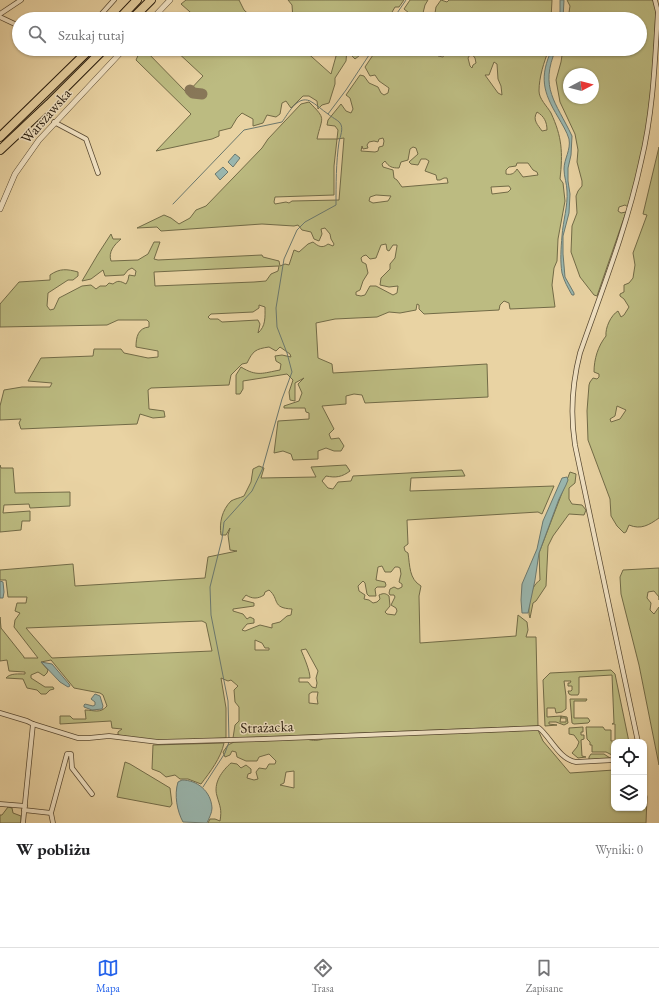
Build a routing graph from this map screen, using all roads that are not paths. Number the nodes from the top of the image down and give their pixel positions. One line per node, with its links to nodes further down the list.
1 (21, 0): 11 (street)
2 (114, 0): 7 (street)
3 (137, 0): 8 (highway)
4 (150, 0): 9 (highway)
5 (170, 0): 10 (street)
6 (655, 0): 23 (street)
7 (103, 12)
8 (126, 12)
9 (139, 12)
10 (159, 12)
11 (0, 16): 12 (street)
12 (12, 22)
13 (83, 56): 17 (highway)
14 (97, 56): 18 (highway)
15 (117, 56): 16 (street, Warszawska)
16 (54, 122): 19 (street); 20 (street, Warszawska)
17 (0, 136)
18 (0, 150)
19 (98, 173)
20 (0, 209)
21 (0, 712): 22 (street, Strażacka)
22 (33, 724): 24 (street, Strażacka); 27 (street)
23 (637, 739)
24 (611, 760)
25 (92, 794): 28 (street)
26 (0, 804): 27 (street)
27 (25, 808): 28 (street); 29 (street)
28 (52, 813): 30 (street)
29 (23, 823)
30 (52, 823)

